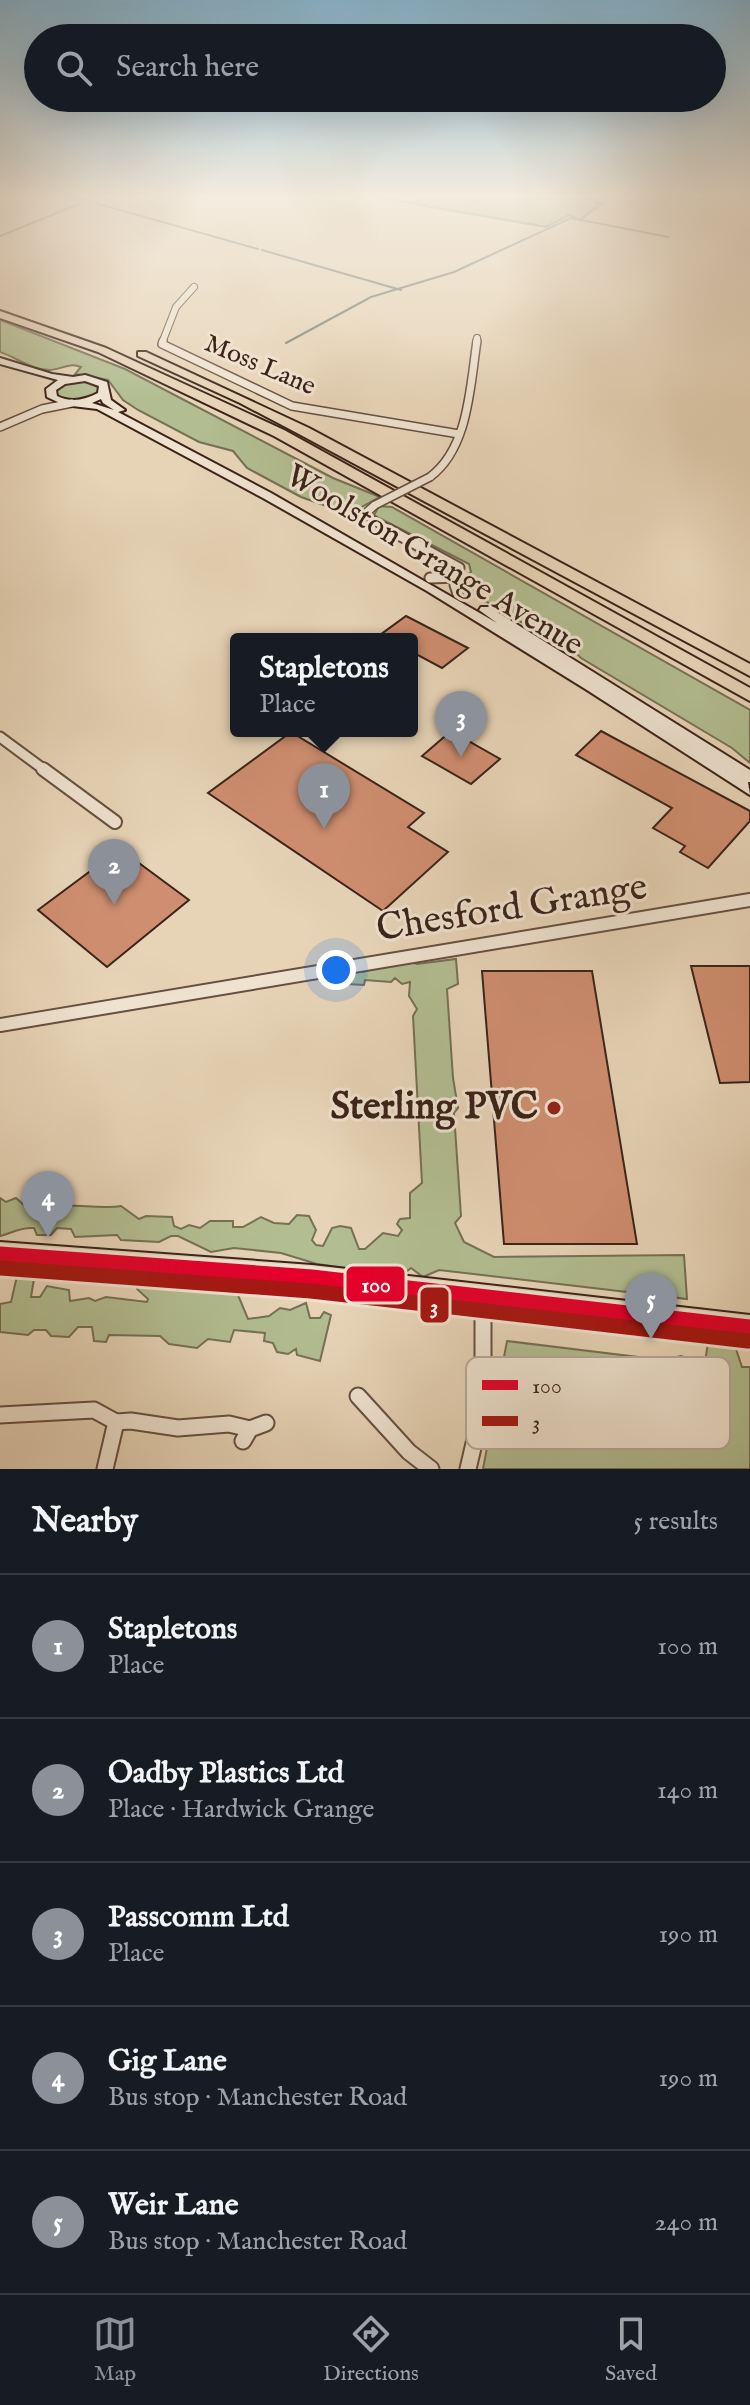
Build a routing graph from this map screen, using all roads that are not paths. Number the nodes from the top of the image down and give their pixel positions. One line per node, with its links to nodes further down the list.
1 (194, 287): 12 (street, Moss Lane)
2 (0, 303): 16 (highway)
3 (0, 314): 17 (highway)
4 (477, 338): 12 (street)
5 (4, 362): 6 (main road); 8 (main road)
6 (79, 378): 7 (main road, Woolston Grange Avenue); 8 (main road)
7 (105, 390): 9 (main road); 14 (main road, Woolston Grange Avenue)
8 (50, 394): 9 (main road, Woolston Grange Avenue); 10 (street)
9 (75, 403): 10 (street); 20 (main road, Woolston Grange Avenue)
10 (42, 409): 11 (street)
11 (0, 427)
12 (459, 434): 13 (street, bridge)
13 (457, 577): 14 (street); 15 (street)
14 (430, 578): 15 (main road, Woolston Grange Avenue)
15 (458, 594): 19 (main road, Woolston Grange Avenue)
16 (750, 671)
17 (750, 695)
18 (0, 737): 21 (street)
19 (750, 777)
20 (750, 790)
21 (115, 822)
22 (750, 900): 23 (street, Chesford Grange)
23 (0, 1025)
24 (0, 1254): 25 (main road)
25 (483, 1295): 26 (main road); 27 (street)
26 (750, 1327)
27 (483, 1357)
28 (358, 1396): 34 (street)
29 (0, 1415): 30 (street)
30 (116, 1422): 31 (street); 33 (street)
31 (253, 1431)
32 (473, 1449): 35 (street)
33 (105, 1469)
34 (431, 1469)
35 (468, 1469)

